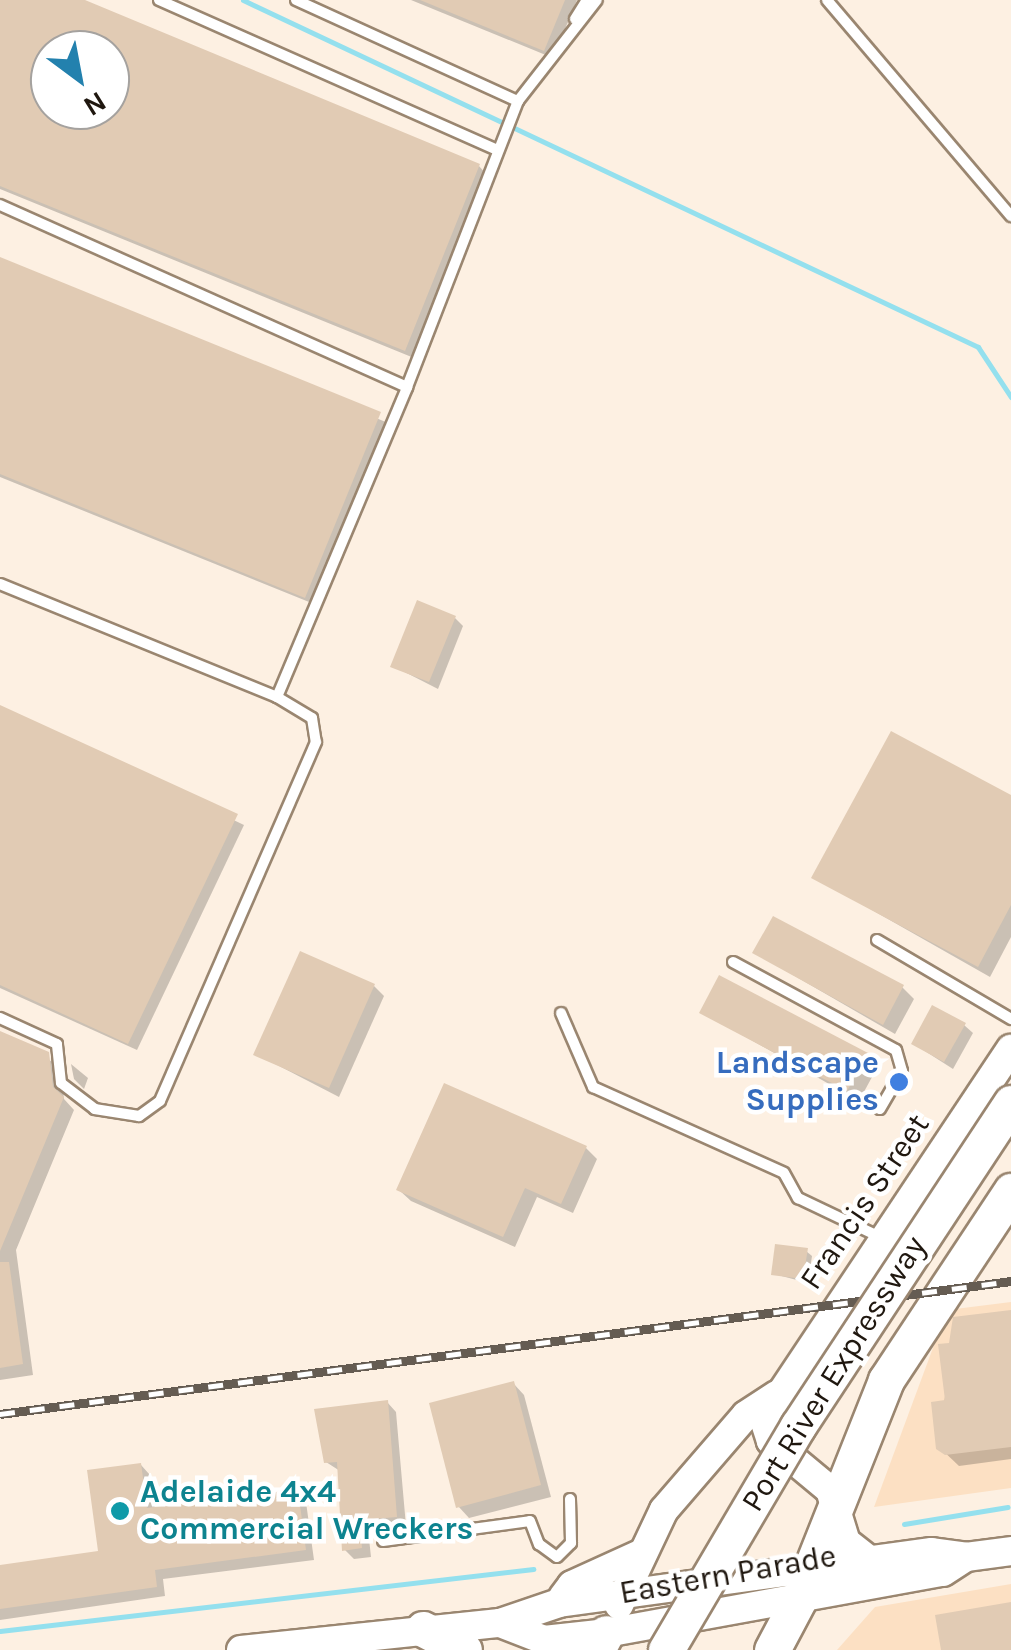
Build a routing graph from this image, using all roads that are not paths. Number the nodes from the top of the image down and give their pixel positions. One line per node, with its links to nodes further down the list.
1 (160, 0): 8 (lane)
2 (296, 0): 7 (lane)
3 (587, 0): 6 (lane)
4 (597, 0): 6 (lane)
5 (827, 0): 10 (lane)
6 (538, 79): 7 (lane)
7 (518, 101): 8 (lane)
8 (498, 150): 11 (lane)
9 (0, 205): 11 (lane)
10 (1011, 216)
11 (406, 387): 13 (lane)
12 (0, 584): 13 (lane)
13 (277, 697): 17 (lane)
14 (877, 940): 18 (lane)
15 (733, 962): 21 (lane)
16 (561, 1014): 24 (lane)
17 (0, 1018)
18 (1011, 1018)
19 (1011, 1049): 24 (main road, Francis Street)
20 (1011, 1103): 42 (highway, Port River Expressway, bridge)
21 (880, 1110)
22 (1011, 1142): 43 (highway, Port River Expressway)
23 (1011, 1191): 27 (highway)
24 (881, 1238): 25 (main road, Francis Street)
25 (778, 1395): 27 (main road); 30 (main road)
26 (570, 1499): 28 (lane)
27 (833, 1513): 32 (main road); 36 (highway)
28 (383, 1542)
29 (1011, 1551): 31 (main road, Eastern Parade)
30 (640, 1554): 34 (main road); 35 (main road)
31 (966, 1557): 32 (main road, Eastern Parade); 36 (main road, Eastern Parade)
32 (873, 1563): 36 (main road, Eastern Parade)
33 (742, 1578): 34 (main road, Eastern Parade); 36 (main road, Eastern Parade); 36 (main road)
34 (625, 1594): 35 (main road, Eastern Parade); 39 (main road)
35 (559, 1602): 37 (main road, Eastern Parade)
36 (788, 1611): 39 (main road, Eastern Parade)
37 (500, 1623): 38 (main road, Eastern Parade); 39 (main road, Eastern Parade)
38 (423, 1630): 40 (main road, Eastern Parade); 41 (highway)
39 (602, 1641)
40 (242, 1650)
41 (464, 1650)
42 (666, 1650)
43 (688, 1650)

